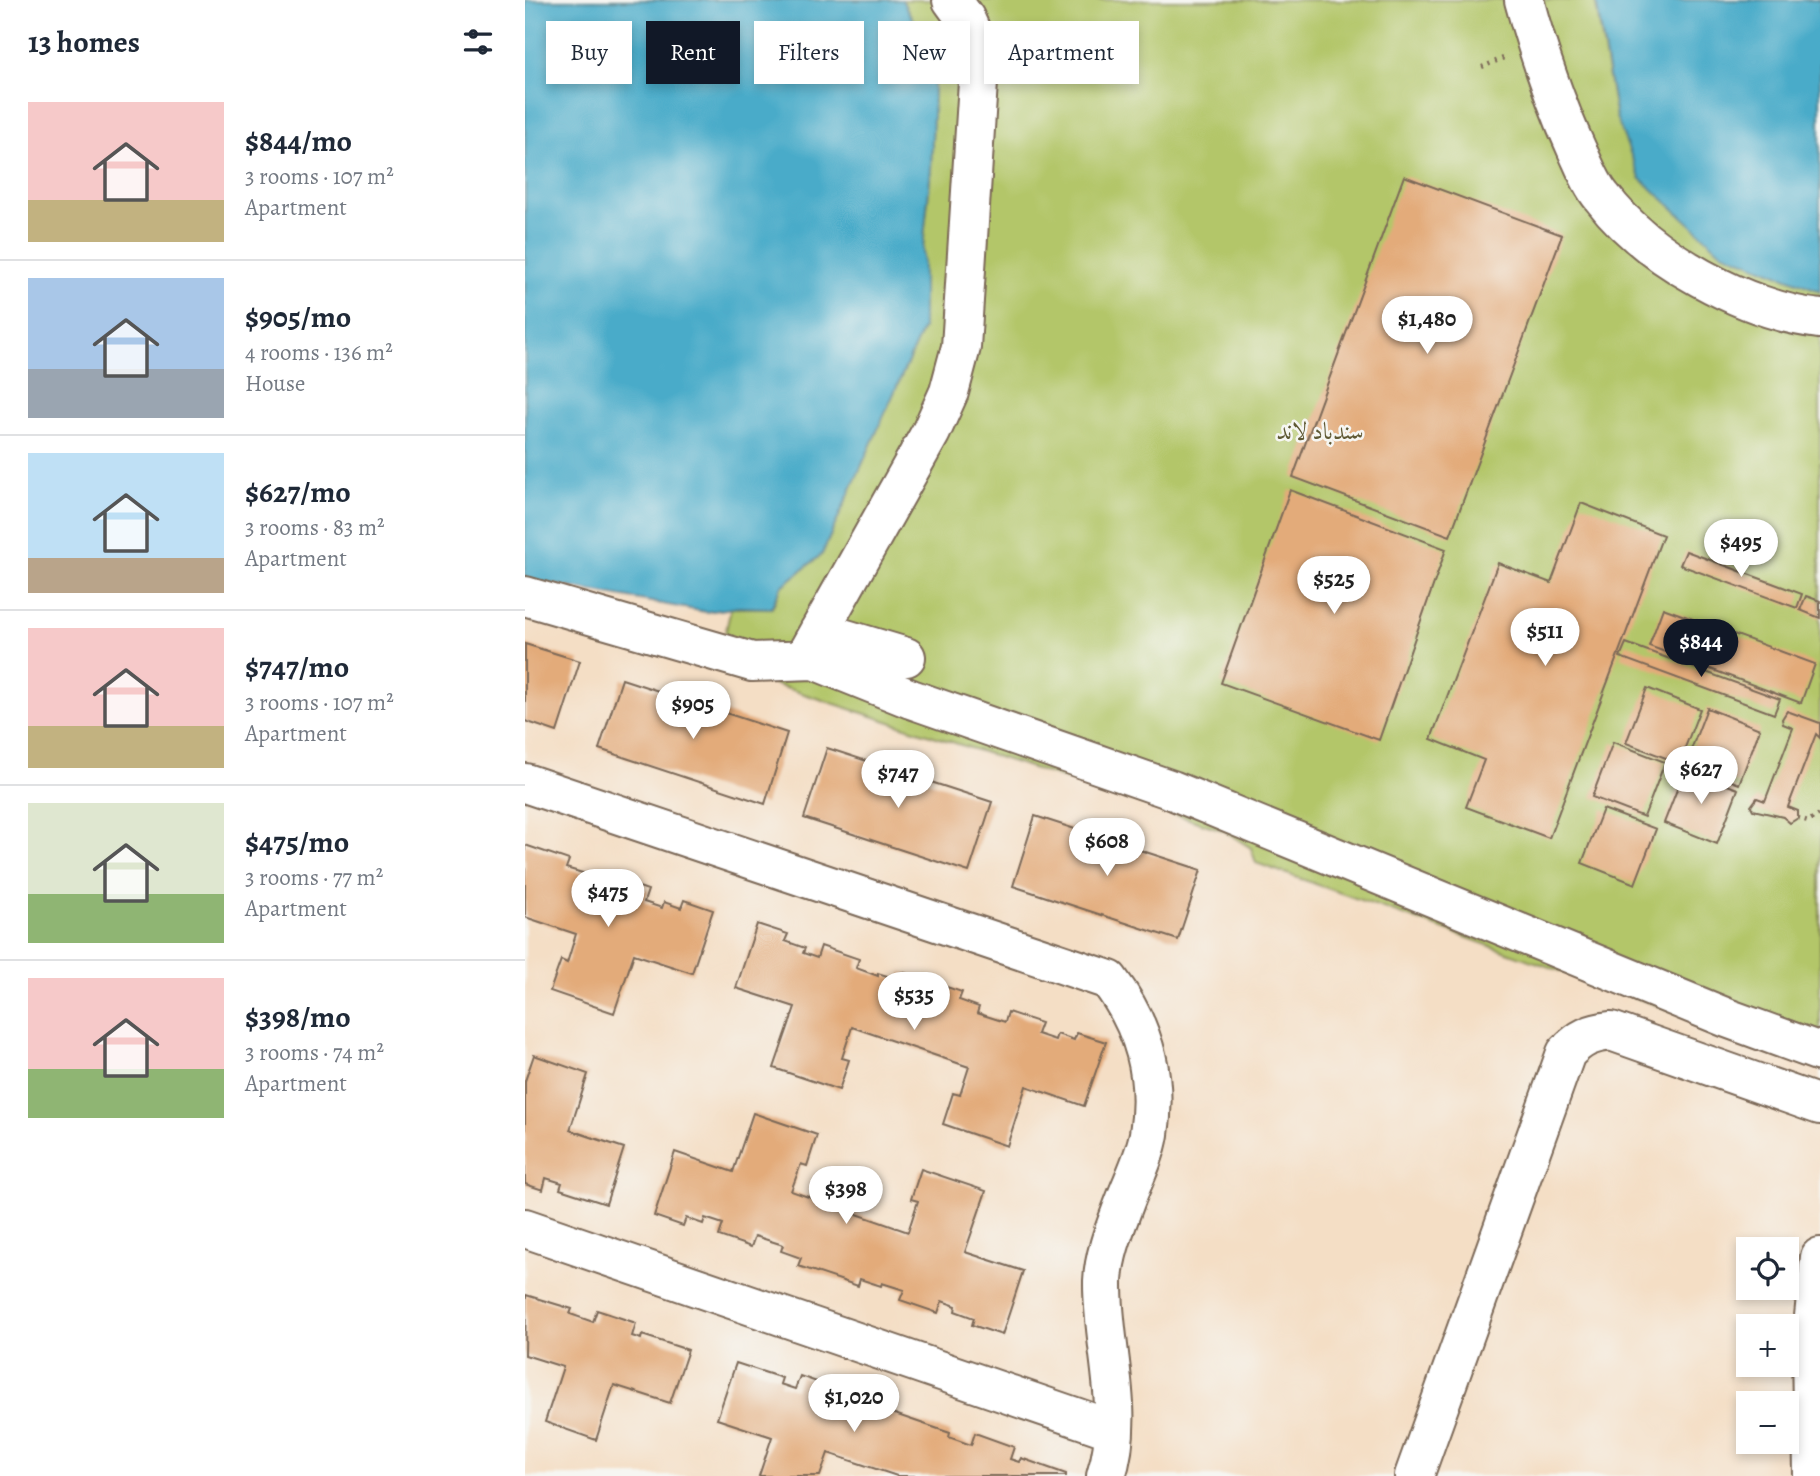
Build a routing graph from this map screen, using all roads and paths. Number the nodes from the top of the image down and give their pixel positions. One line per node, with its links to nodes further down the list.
1 (952, 0): 5 (street)
2 (1524, 0): 3 (street)
3 (1820, 319)
4 (525, 596): 5 (street)
5 (812, 645): 6 (street); 10 (street)
6 (906, 657)
7 (525, 783): 14 (street)
8 (1820, 814): 9 (path)
9 (1798, 818)
10 (1820, 1052)
11 (1820, 1105): 16 (street)
12 (525, 1228): 14 (street)
13 (1820, 1257): 17 (street)
14 (1113, 1430): 15 (street)
15 (1105, 1476)
16 (1414, 1476)
17 (1813, 1476)

